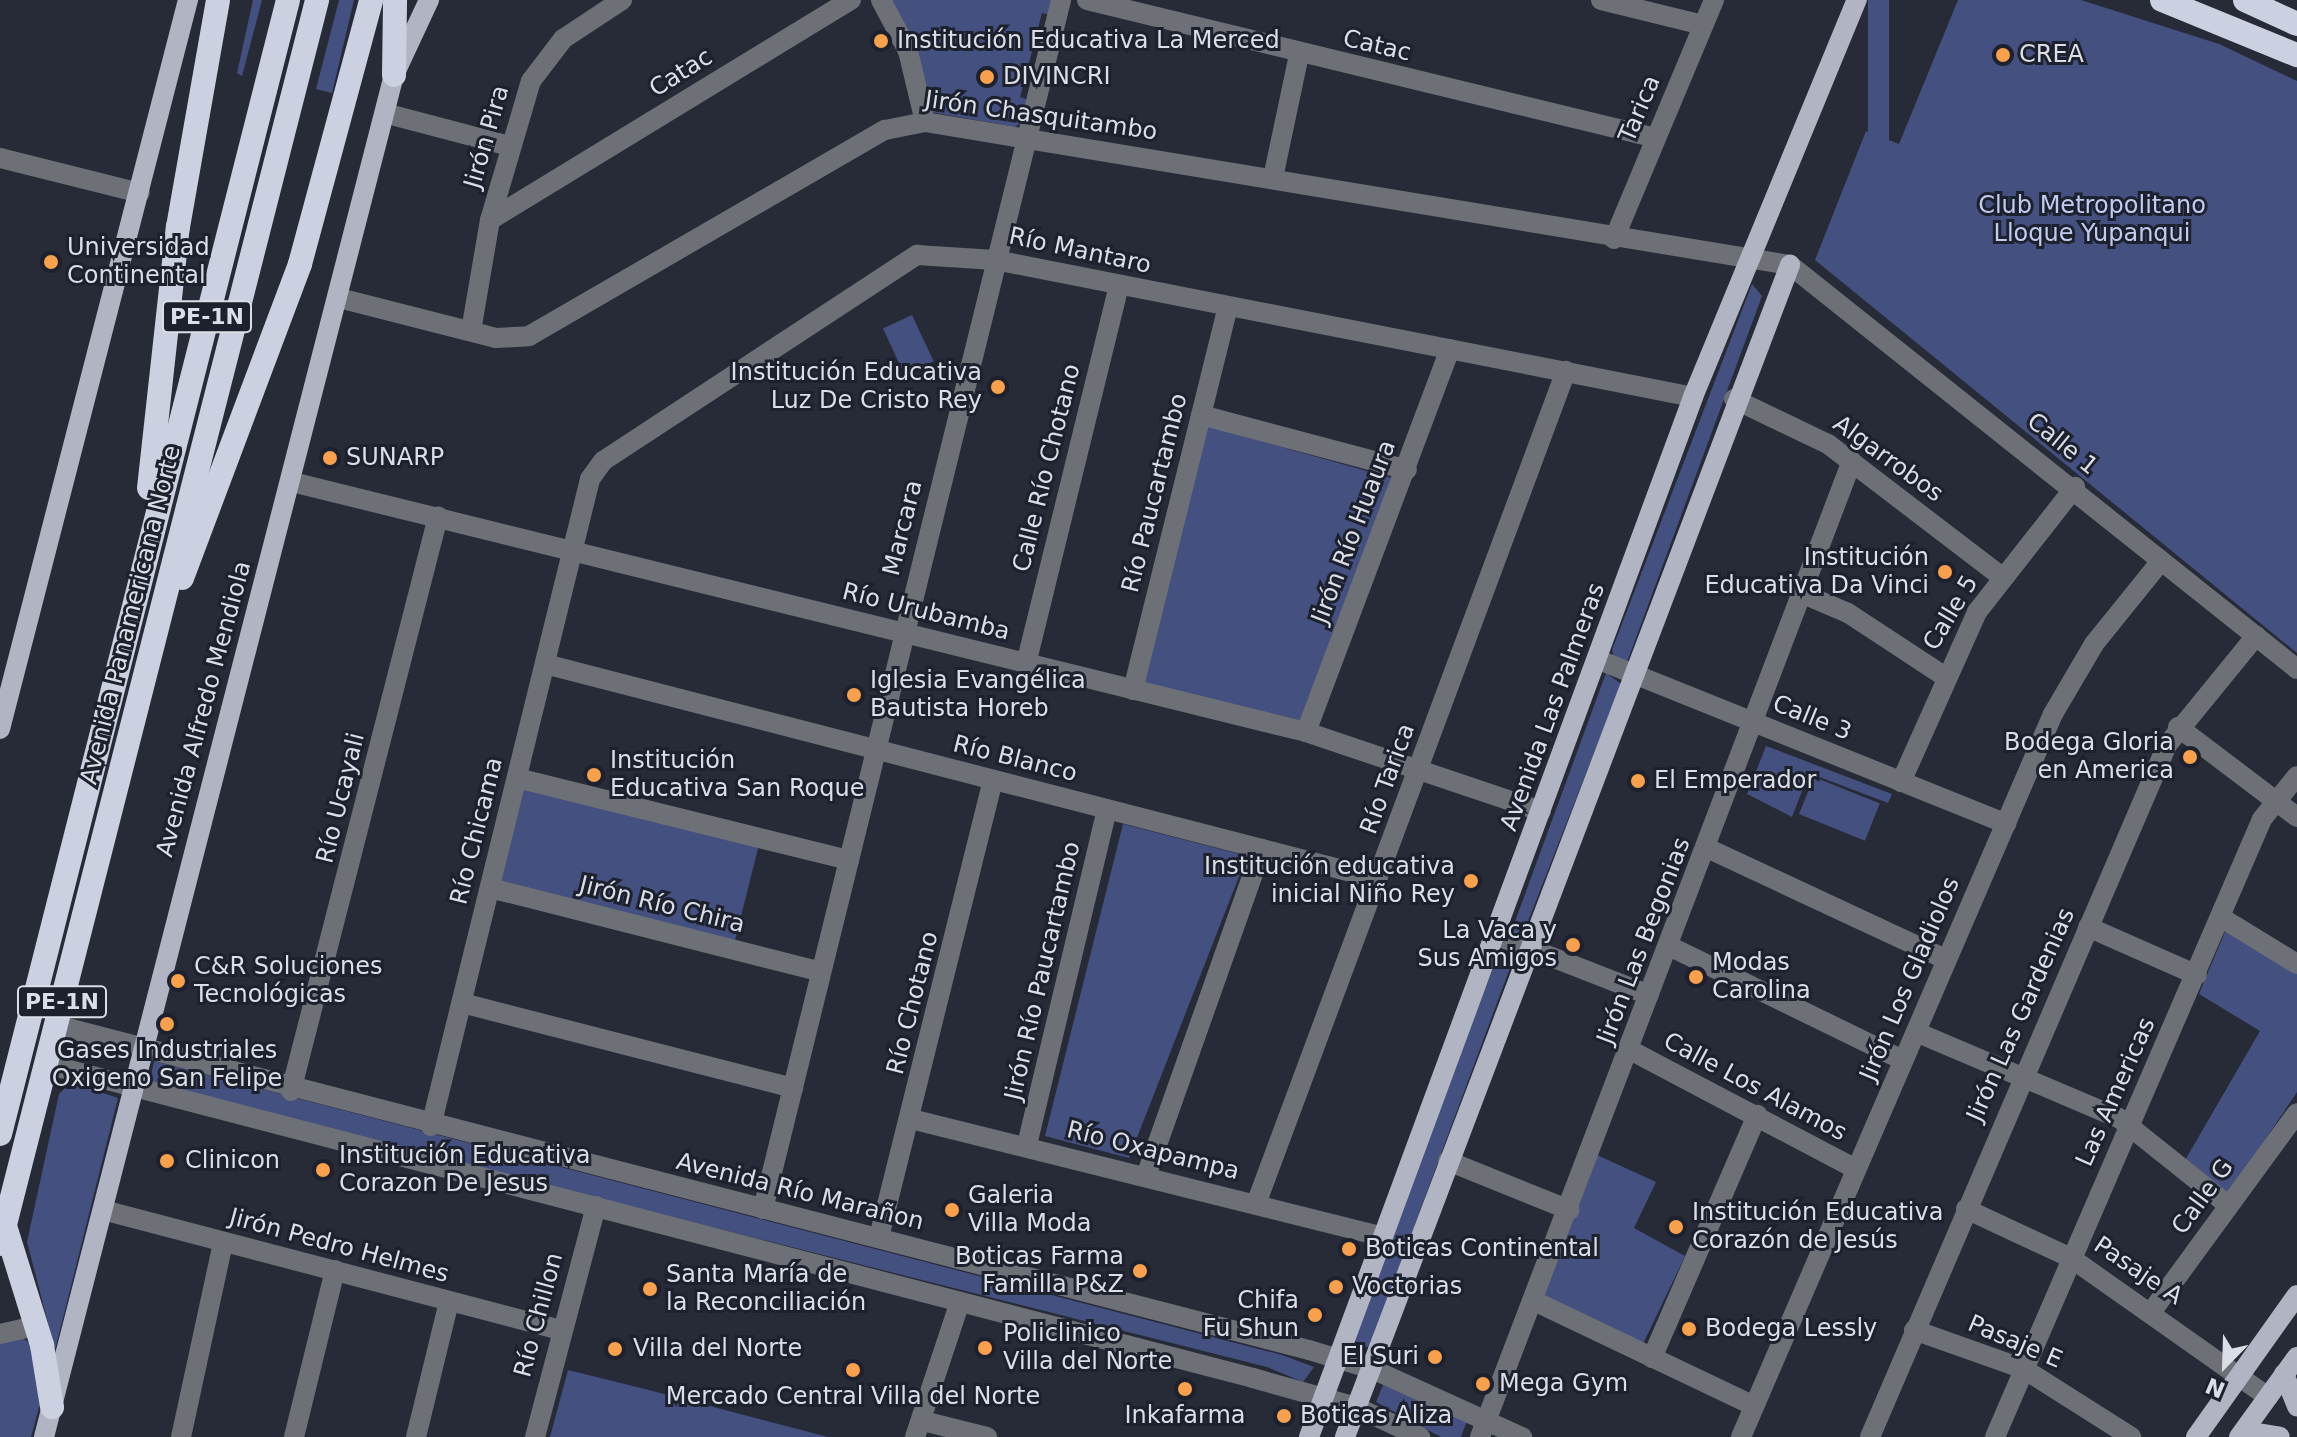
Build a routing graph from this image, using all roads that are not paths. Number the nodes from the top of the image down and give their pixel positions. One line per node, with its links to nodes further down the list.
1 (188, 0): 31 (main road)
2 (218, 0): 56 (highway)
3 (288, 0): 56 (highway, Avenida Panamericana Norte / PE-1N)
4 (317, 0): 55 (highway, Avenida Panamericana Norte / PE-1N)
5 (371, 0): 55 (highway)
6 (395, 0): 22 (highway)
7 (429, 0): 22 (main road, Avenida Alfredo Mendiola)
8 (622, 0): 27 (street, Jirón Pira)
9 (851, 0): 30 (street, Catac)
10 (881, 0): 24 (street)
11 (1061, 0): 25 (street, Marcara)
12 (1087, 0): 20 (street, Catac)
13 (1601, 0): 19 (street)
14 (1714, 0): 19 (street, Tarica)
15 (1857, 0): 34 (main road, Avenida Las Palmeras)
16 (2162, 0): 21 (highway)
17 (2245, 0): 18 (highway)
18 (2297, 24)
19 (1703, 25): 26 (street, Tarica)
20 (1299, 55): 26 (street, Catac); 29 (street)
21 (2297, 55)
22 (394, 75): 23 (main road, Avenida Alfredo Mendiola)
23 (388, 114): 27 (street); 38 (main road, Avenida Alfredo Mendiola)
24 (925, 122): 25 (street, Jirón Chasquitambo); 40 (street, Jirón Chasquitambo)
25 (1029, 135): 29 (street, Jirón Chasquitambo); 35 (street, Marcara)
26 (1656, 138): 33 (street, Tarica)
27 (507, 154): 30 (street); 32 (street, Jirón Pira)
28 (0, 158): 31 (street)
29 (1273, 178): 33 (street, Jirón Chasquitambo)
30 (539, 190): 32 (street, Catac)
31 (140, 193): 68 (main road)
32 (490, 220): 40 (street, Jirón Pira)
33 (1614, 239): 34 (street, Jirón Chasquitambo)
34 (1754, 258): 36 (street, Jirón Chasquitambo); 43 (main road, Avenida Las Palmeras)
35 (995, 260): 37 (street, Río Mantaro); 51 (street, Río Mantaro); 57 (street, Marcara)
36 (1790, 265): 44 (main road); 49 (street, Calle 1)
37 (1119, 285): 39 (street, Río Mantaro); 61 (street, Calle Río Chotano)
38 (339, 298): 40 (street, Jirón Chasquitambo); 48 (main road, Avenida Alfredo Mendiola)
39 (1227, 309): 41 (street, Río Mantaro); 45 (street, Río Paucartambo)
40 (471, 331)
41 (1450, 349): 42 (street, Río Mantaro); 47 (street, Jirón Río Huaura)
42 (1566, 371): 43 (street, Río Mantaro); 71 (street, Río Tarica)
43 (1693, 397): 59 (main road, Avenida Las Palmeras)
44 (1734, 399): 46 (street, Algarrobos); 63 (main road)
45 (1201, 415): 47 (street); 65 (street, Río Paucartambo)
46 (1852, 461): 53 (street, Algarrobos); 54 (street, Jirón Las Begonias)
47 (1407, 470): 69 (street, Jirón Río Huaura)
48 (292, 482): 50 (street, Río Urubamba); 100 (main road, Avenida Alfredo Mendiola)
49 (2075, 487): 52 (street, Calle 1); 53 (street, Calle 5)
50 (438, 517): 51 (street, Río Urubamba); 106 (street, Río Ucayali)
51 (572, 548): 57 (street, Río Urubamba); 60 (street, Río Chicama)
52 (2161, 561): 58 (street, Calle 1); 80 (street, Jirón Los Gladiolos)
53 (2002, 577): 64 (street, Calle 5)
54 (1801, 593): 64 (street); 66 (street, Jirón Las Begonias)
55 (157, 626): 97 (highway, Avenida Panamericana Norte / PE-1N)
56 (127, 633): 112 (highway, Avenida Panamericana Norte / PE-1N)
57 (904, 634): 61 (street, Río Urubamba); 70 (street, Marcara)
58 (2256, 636): 62 (street, Calle 1); 67 (street, Jirón Las Gardenias)
59 (1599, 660): 63 (street, Calle 3); 78 (main road, Avenida Las Palmeras)
60 (545, 664): 70 (street, Río Blanco); 73 (street, Río Chicama)
61 (1026, 664): 65 (street, Río Urubamba)
62 (2297, 669)
63 (1635, 675): 66 (street, Calle 3); 90 (main road)
64 (1944, 676): 75 (street, Calle 5)
65 (1133, 690): 69 (street, Río Urubamba)
66 (1754, 723): 75 (street, Calle 3); 81 (street, Jirón Las Begonias)
67 (2178, 727): 76 (street); 87 (street, Jirón Las Gardenias)
68 (0, 729)
69 (1306, 732): 71 (street, Río Urubamba)
70 (876, 749): 74 (street, Río Blanco); 83 (street, Marcara)
71 (1421, 766): 78 (street, Río Urubamba); 84 (street, Río Tarica)
72 (2297, 776): 76 (street, Las Americas)
73 (517, 778): 83 (street); 85 (street, Río Chicama)
74 (993, 781): 77 (street, Río Blanco); 109 (street, Río Chotano)
75 (1901, 782): 80 (street, Calle 3)
76 (2276, 800): 79 (street); 86 (street, Las Americas)
77 (1107, 809): 82 (street, Río Blanco); 113 (street, Jirón Río Paucartambo)
78 (1541, 811): 88 (main road, Avenida Las Palmeras)
79 (2297, 817)
80 (2006, 824): 91 (street, Jirón Los Gladiolos)
81 (1707, 848): 89 (street, Jirón Las Begonias); 91 (street)
82 (1262, 849): 84 (street, Río Blanco); 116 (street)
83 (849, 860): 93 (street, Marcara)
84 (1378, 879): 117 (street, Río Tarica)
85 (490, 888): 93 (street, Jirón Río Chira); 96 (street, Río Chicama)
86 (2222, 918): 92 (street); 94 (street, Las Americas)
87 (2088, 927): 94 (street); 103 (street, Jirón Las Gardenias)
88 (1495, 935): 90 (street); 125 (main road, Avenida Las Palmeras)
89 (1669, 946): 95 (street, Jirón Las Begonias); 101 (street)
90 (1528, 948): 95 (street); 114 (main road)
91 (1945, 959): 98 (street, Jirón Los Gladiolos)
92 (2297, 964)
93 (821, 972): 105 (street, Marcara)
94 (2197, 975): 111 (street, Las Americas)
95 (1649, 995): 99 (street, Jirón Las Begonias)
96 (462, 1003): 105 (street); 110 (street, Río Chicama)
97 (56, 1025): 100 (street, Avenida Río Marañon); 102 (highway, Avenida Panamericana Norte / PE-1N)
98 (1916, 1032): 101 (street, Jirón Los Gladiolos); 103 (street)
99 (1630, 1050): 108 (street, Calle Los Alamos); 123 (street, Jirón Las Begonias)
100 (142, 1051): 104 (main road, Avenida Alfredo Mendiola); 106 (street, Avenida Río Marañon)
101 (1903, 1060): 115 (street, Jirón Los Gladiolos)
102 (46, 1064): 104 (street); 124 (highway, Avenida Panamericana Norte / PE-1N)
103 (2021, 1077): 111 (street); 121 (street, Jirón Las Gardenias)
104 (133, 1087): 119 (street); 122 (main road, Avenida Alfredo Mendiola)
105 (793, 1088): 120 (street, Marcara)
106 (291, 1091): 110 (street, Avenida Río Marañon)
107 (2297, 1113): 118 (street, Calle G)
108 (1757, 1115): 115 (street, Calle Los Alamos); 141 (street)
109 (911, 1119): 113 (street, Río Oxapampa); 126 (street, Río Chotano)
110 (431, 1126): 120 (street, Avenida Río Marañon)
111 (2130, 1126): 118 (street); 128 (street, Las Americas)
112 (0, 1134)
113 (1027, 1145): 116 (street, Río Oxapampa)
114 (1448, 1161): 123 (street); 142 (main road)
115 (1856, 1169): 148 (street, Jirón Los Gladiolos)
116 (1146, 1176): 117 (street, Río Oxapampa)
117 (1256, 1204): 125 (street, Río Oxapampa)
118 (2228, 1205): 134 (street, Calle G)
119 (596, 1206): 133 (street); 136 (street, Río Chillon)
120 (763, 1209): 126 (street, Avenida Río Marañon)
121 (1966, 1209): 128 (street, Pasaje A); 137 (street, Jirón Las Gardenias)
122 (103, 1210): 127 (street, Jirón Pedro Helmes); 149 (main road, Avenida Alfredo Mendiola)
123 (1569, 1210): 131 (street, Jirón Las Begonias)
124 (2, 1235): 135 (highway)
125 (1381, 1236): 140 (main road, Avenida Las Palmeras)
126 (879, 1237): 140 (street, Avenida Río Marañon)
127 (223, 1242): 129 (street, Jirón Pedro Helmes); 156 (street)
128 (2071, 1258): 134 (street, Pasaje A); 143 (street, Las Americas)
129 (335, 1270): 132 (street, Jirón Pedro Helmes); 157 (street)
130 (2297, 1295): 145 (main road)
131 (1534, 1301): 141 (street); 153 (street, Jirón Las Begonias)
132 (449, 1302): 136 (street, Jirón Pedro Helmes); 158 (street)
133 (960, 1302): 147 (street); 152 (street)
134 (2152, 1311): 145 (street, Pasaje A)
135 (35, 1326): 138 (street); 149 (highway)
136 (561, 1330): 159 (street, Río Chillon)
137 (1914, 1330): 143 (street, Pasaje E); 166 (street, Jirón Las Gardenias)
138 (0, 1334)
139 (2297, 1357): 144 (main road)
140 (1337, 1358): 142 (street, Avenida Río Marañon); 147 (main road, Avenida Las Palmeras)
141 (1652, 1358): 148 (street)
142 (1372, 1369): 150 (main road); 153 (street, Avenida Río Marañon)
143 (2024, 1369): 167 (street, Las Americas); 168 (street, Pasaje E)
144 (2284, 1374): 146 (main road); 151 (main road)
145 (2239, 1375): 146 (street, Pasaje A); 169 (main road)
146 (2268, 1397): 154 (main road)
147 (1323, 1398): 150 (street); 161 (main road, Avenida Las Palmeras)
148 (1754, 1406): 165 (street, Jirón Los Gladiolos)
149 (52, 1407): 155 (main road, Avenida Alfredo Mendiola)
150 (1356, 1407): 162 (main road); 163 (street)
151 (2297, 1407)
152 (919, 1429): 160 (street)
153 (1483, 1429): 164 (street, Avenida Río Marañon)
154 (2242, 1434): 170 (main road)
155 (44, 1437)
156 (181, 1437)
157 (294, 1437)
158 (416, 1437)
159 (535, 1437)
160 (987, 1437)
161 (1309, 1437)
162 (1345, 1437)
163 (1420, 1437)
164 (1522, 1437)
165 (1741, 1437)
166 (1870, 1437)
167 (1995, 1437)
168 (2131, 1437)
169 (2196, 1437)
170 (2280, 1437)

